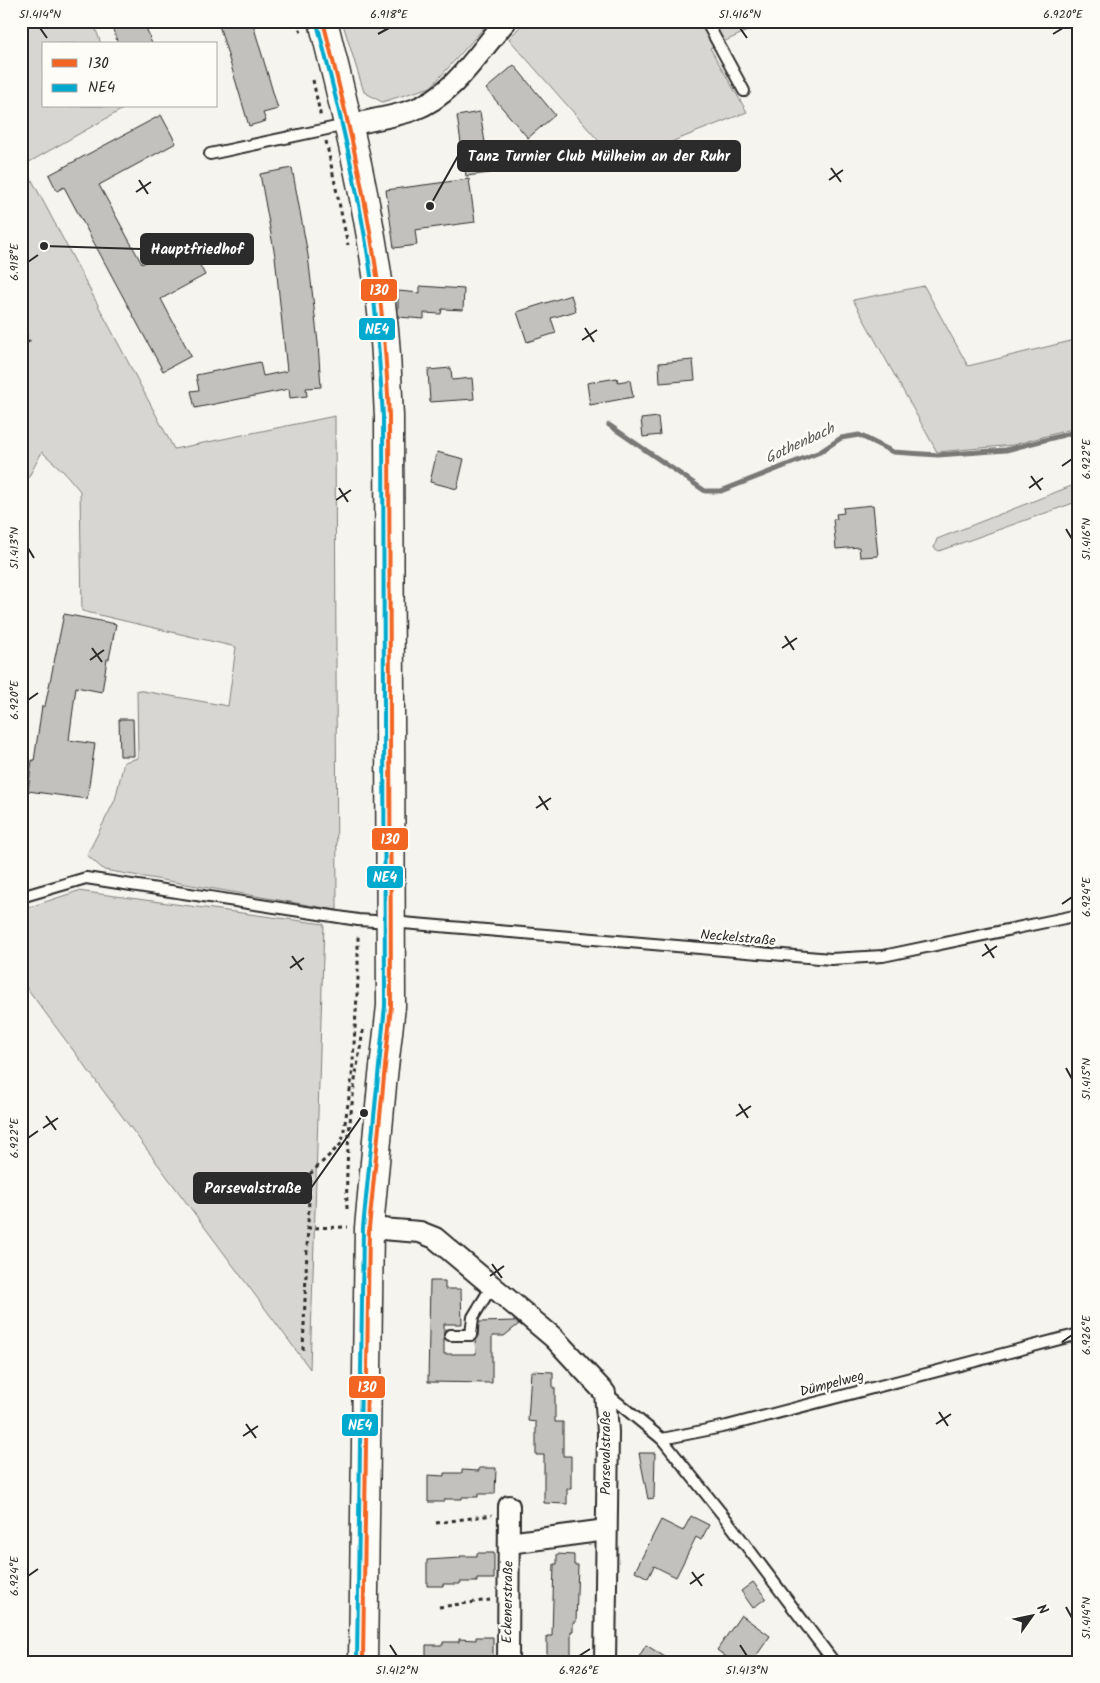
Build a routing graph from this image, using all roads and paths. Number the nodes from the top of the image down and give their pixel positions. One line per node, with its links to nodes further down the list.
1 (298, 21): 4 (path)
2 (506, 21): 7 (street)
3 (706, 21): 6 (lane)
4 (313, 30): 7 (main road)
5 (312, 74): 7 (path)
6 (744, 91)
7 (336, 128): 8 (lane); 9 (path); 15 (main road)
8 (210, 154)
9 (349, 248)
10 (21, 326): 11 (path)
11 (21, 345)
12 (21, 897): 14 (lane, Neckelstraße)
13 (1079, 914): 15 (lane, Neckelstraße)
14 (358, 920): 15 (lane, Neckelstraße); 17 (path)
15 (391, 922): 18 (main road)
16 (366, 1020): 18 (path)
17 (307, 1228): 18 (path); 22 (path)
18 (354, 1230): 19 (street, Parsevalstraße); 31 (main road)
19 (492, 1286): 21 (lane); 23 (street, Parsevalstraße)
20 (1079, 1334): 24 (lane, Dümpelweg)
21 (450, 1335)
22 (303, 1350)
23 (605, 1393): 24 (lane); 27 (street, Parsevalstraße)
24 (662, 1438): 34 (lane)
25 (509, 1510): 26 (path); 28 (street, Eckenerstraße)
26 (436, 1523)
27 (606, 1530): 28 (street, Eckenerstraße); 33 (street, Parsevalstraße)
28 (509, 1543): 29 (street, Eckenerstraße)
29 (508, 1597): 30 (path); 32 (street, Eckenerstraße)
30 (439, 1607)
31 (363, 1662)
32 (508, 1662)
33 (605, 1662)
34 (834, 1662)

